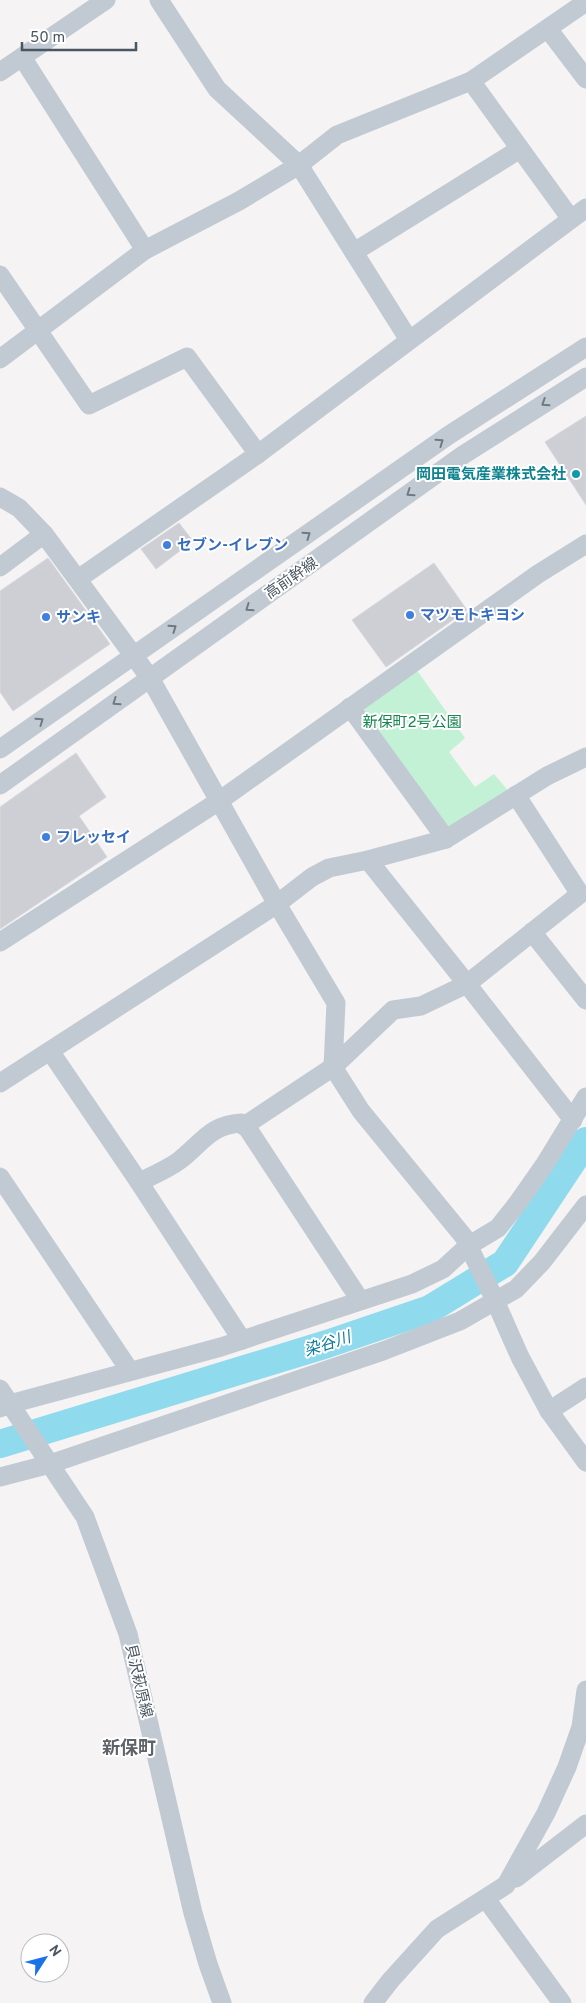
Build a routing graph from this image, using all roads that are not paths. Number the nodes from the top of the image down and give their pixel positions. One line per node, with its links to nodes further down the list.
1 (106, 0): 4 (street)
2 (159, 0): 11 (street)
3 (586, 2): 5 (street)
4 (85, 6): 6 (street)
5 (548, 29): 8 (street); 9 (street)
6 (22, 57): 7 (street); 13 (street)
7 (0, 72)
8 (586, 79)
9 (471, 81): 10 (street); 11 (street)
10 (520, 149): 12 (street); 14 (street)
11 (299, 165): 13 (street); 14 (street)
12 (578, 213): 17 (street)
13 (146, 250): 16 (street)
14 (354, 252): 17 (street)
15 (0, 275): 16 (street)
16 (38, 330): 19 (street); 21 (street)
17 (409, 340): 21 (street)
18 (586, 347): 27 (street, 高前幹線, one-way to 18)
19 (0, 358)
20 (586, 377): 28 (street, 高前幹線, one-way to 28)
21 (258, 454): 26 (street)
22 (0, 497): 23 (street)
23 (44, 534): 25 (street); 26 (street)
24 (586, 544): 29 (street)
25 (0, 567)
26 (78, 579): 27 (street)
27 (134, 656): 28 (street); 30 (street, 高前幹線, one-way to 27)
28 (150, 678): 32 (street, 高前幹線, one-way to 32); 34 (street)
29 (350, 707): 34 (street); 35 (street)
30 (0, 749)
31 (586, 757): 33 (street)
32 (0, 785)
33 (516, 795): 35 (street); 38 (street)
34 (219, 801): 37 (street); 39 (street)
35 (446, 839): 36 (street)
36 (368, 860): 37 (street); 40 (street)
37 (276, 904): 42 (street); 43 (street)
38 (532, 932): 40 (street); 41 (street)
39 (0, 942)
40 (467, 984): 43 (street); 46 (street)
41 (586, 1000)
42 (50, 1051): 44 (street); 49 (street)
43 (333, 1067): 47 (street); 51 (street)
44 (0, 1083)
45 (586, 1097): 46 (street)
46 (573, 1120): 51 (street)
47 (244, 1126): 49 (street); 52 (street)
48 (0, 1177): 55 (street)
49 (140, 1182): 54 (street)
50 (586, 1206): 53 (street)
51 (468, 1246): 52 (street); 53 (street)
52 (360, 1300): 54 (street)
53 (496, 1301): 58 (street); 59 (street)
54 (242, 1340): 55 (street)
55 (130, 1371): 57 (street)
56 (586, 1387): 58 (street)
57 (6, 1403): 59 (street, 貝沢萩原線)
58 (550, 1411): 60 (street)
59 (49, 1462): 61 (street); 66 (street, 貝沢萩原線)
60 (586, 1462)
61 (0, 1477)
62 (586, 1690): 64 (street)
63 (586, 1824): 64 (street)
64 (506, 1885): 65 (street)
65 (486, 1899): 67 (street); 68 (street)
66 (222, 2003)
67 (373, 2003)
68 (562, 2003)

